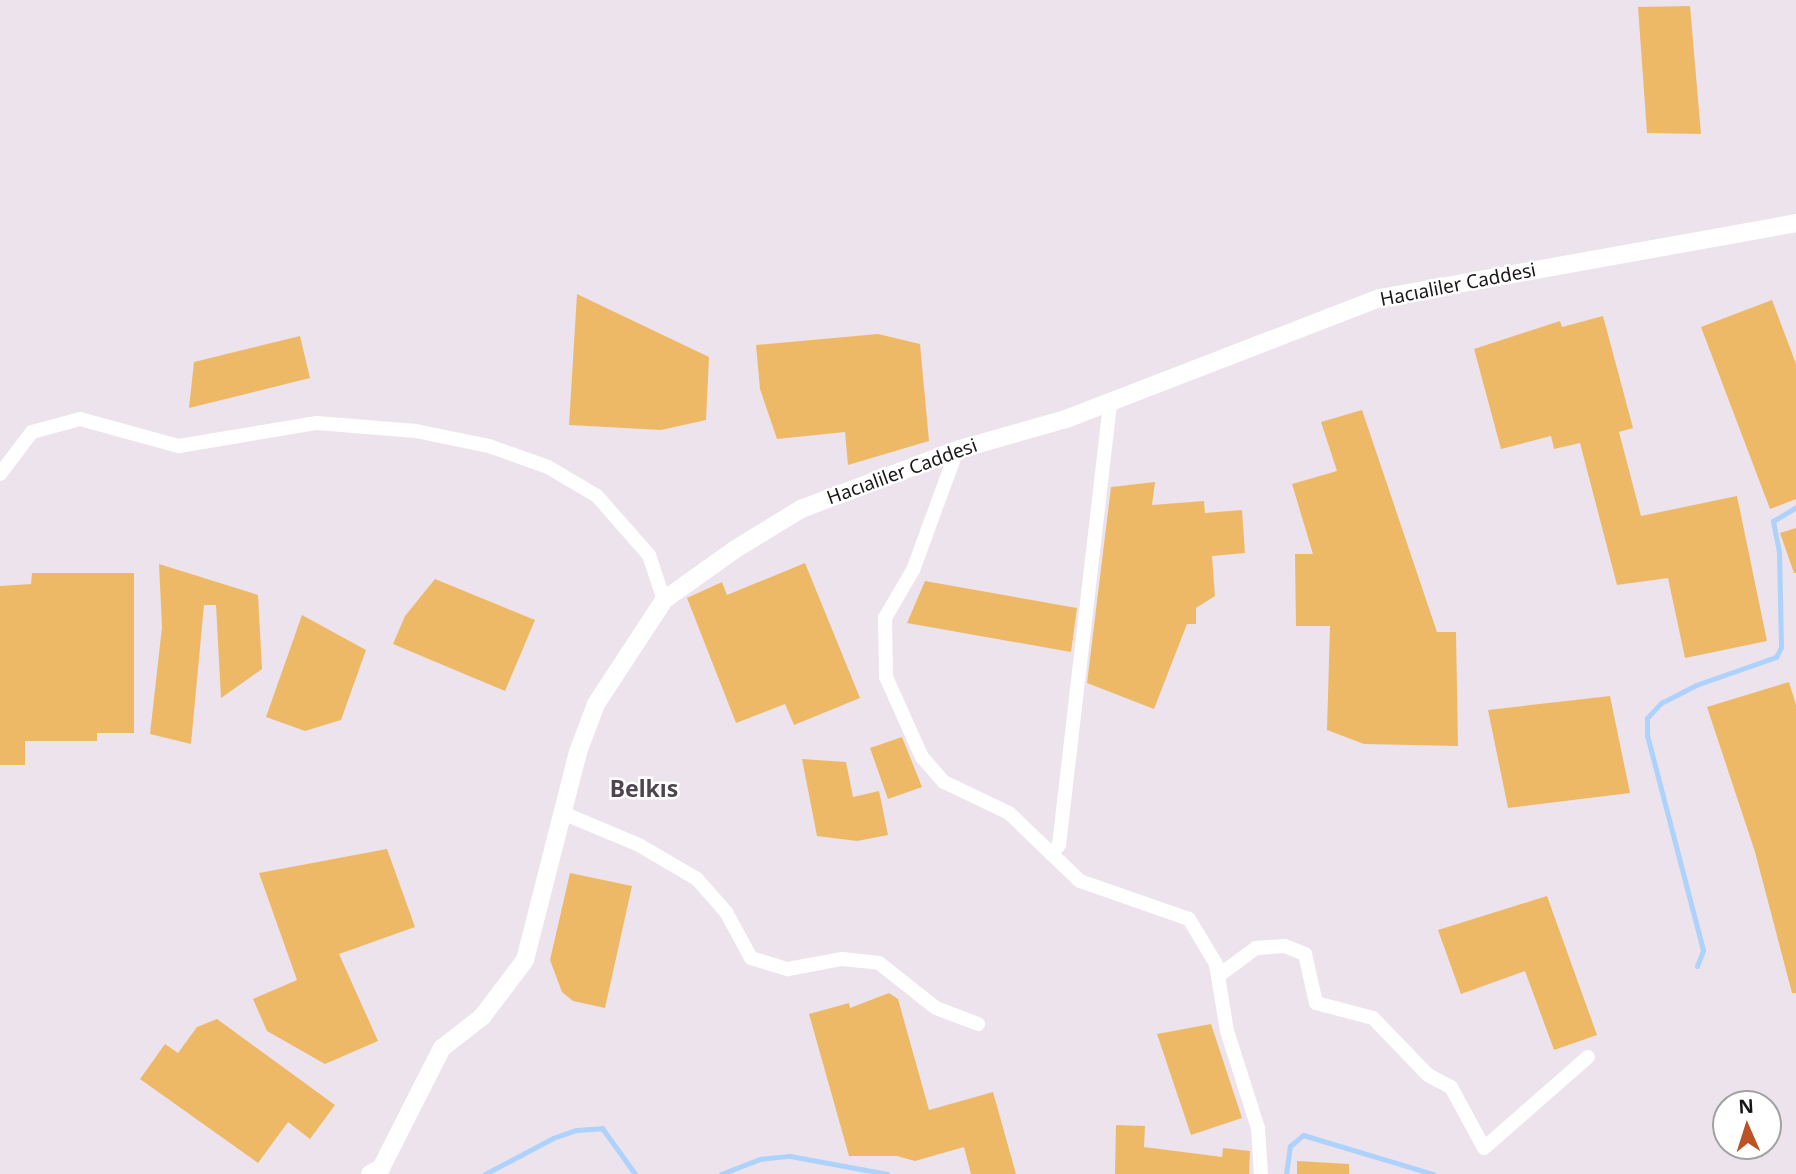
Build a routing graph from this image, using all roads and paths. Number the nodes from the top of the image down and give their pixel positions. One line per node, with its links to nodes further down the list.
1 (1796, 223): 2 (street, Hacıaliler Caddesi)
2 (1110, 401): 3 (street, Hacıaliler Caddesi); 7 (street)
3 (957, 450): 5 (street, Hacıaliler Caddesi); 7 (street)
4 (0, 474): 5 (street)
5 (664, 600): 6 (street, Hacıaliler Caddesi)
6 (565, 814): 9 (street); 11 (street, Hacıaliler Caddesi)
7 (1051, 854): 8 (street)
8 (1218, 976): 10 (street); 12 (street)
9 (978, 1024)
10 (1588, 1057)
11 (370, 1174)
12 (1261, 1174)

